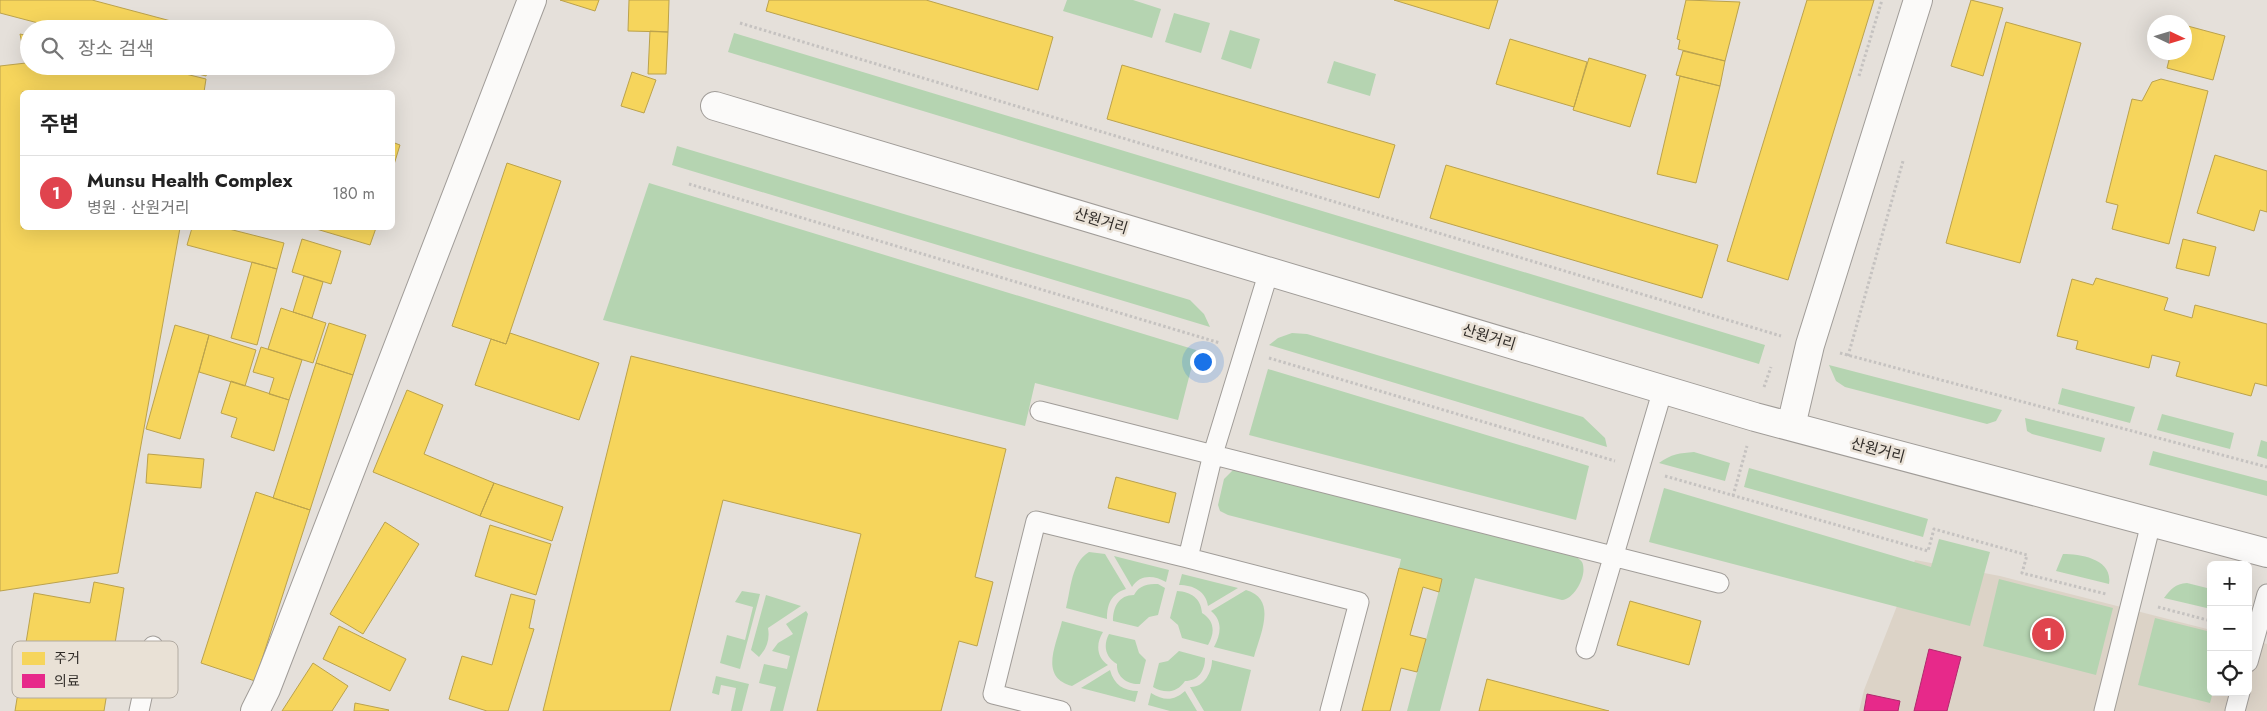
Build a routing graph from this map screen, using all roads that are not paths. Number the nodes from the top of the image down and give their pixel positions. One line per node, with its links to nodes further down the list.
1 (532, 0): 20 (main road)
2 (1918, 0): 7 (main road)
3 (715, 106): 4 (main road, 산원거리)
4 (1269, 271): 5 (main road, 산원거리); 8 (lane)
5 (1663, 389): 7 (main road, 산원거리); 11 (lane)
6 (1040, 410): 8 (lane)
7 (1791, 426): 9 (main road, 산원거리)
8 (1213, 454): 11 (lane); 12 (lane)
9 (2151, 523): 10 (main road, 산원거리); 23 (lane)
10 (2267, 553)
11 (1612, 556): 13 (lane); 15 (lane)
12 (1188, 558): 21 (lane); 22 (lane)
13 (1719, 583)
14 (2267, 594): 16 (lane)
15 (1586, 649)
16 (2251, 651)
17 (2239, 696): 24 (lane)
18 (142, 698): 19 (lane)
19 (139, 711)
20 (255, 711)
21 (1061, 711)
22 (1330, 711)
23 (2104, 711)
24 (2235, 711)

